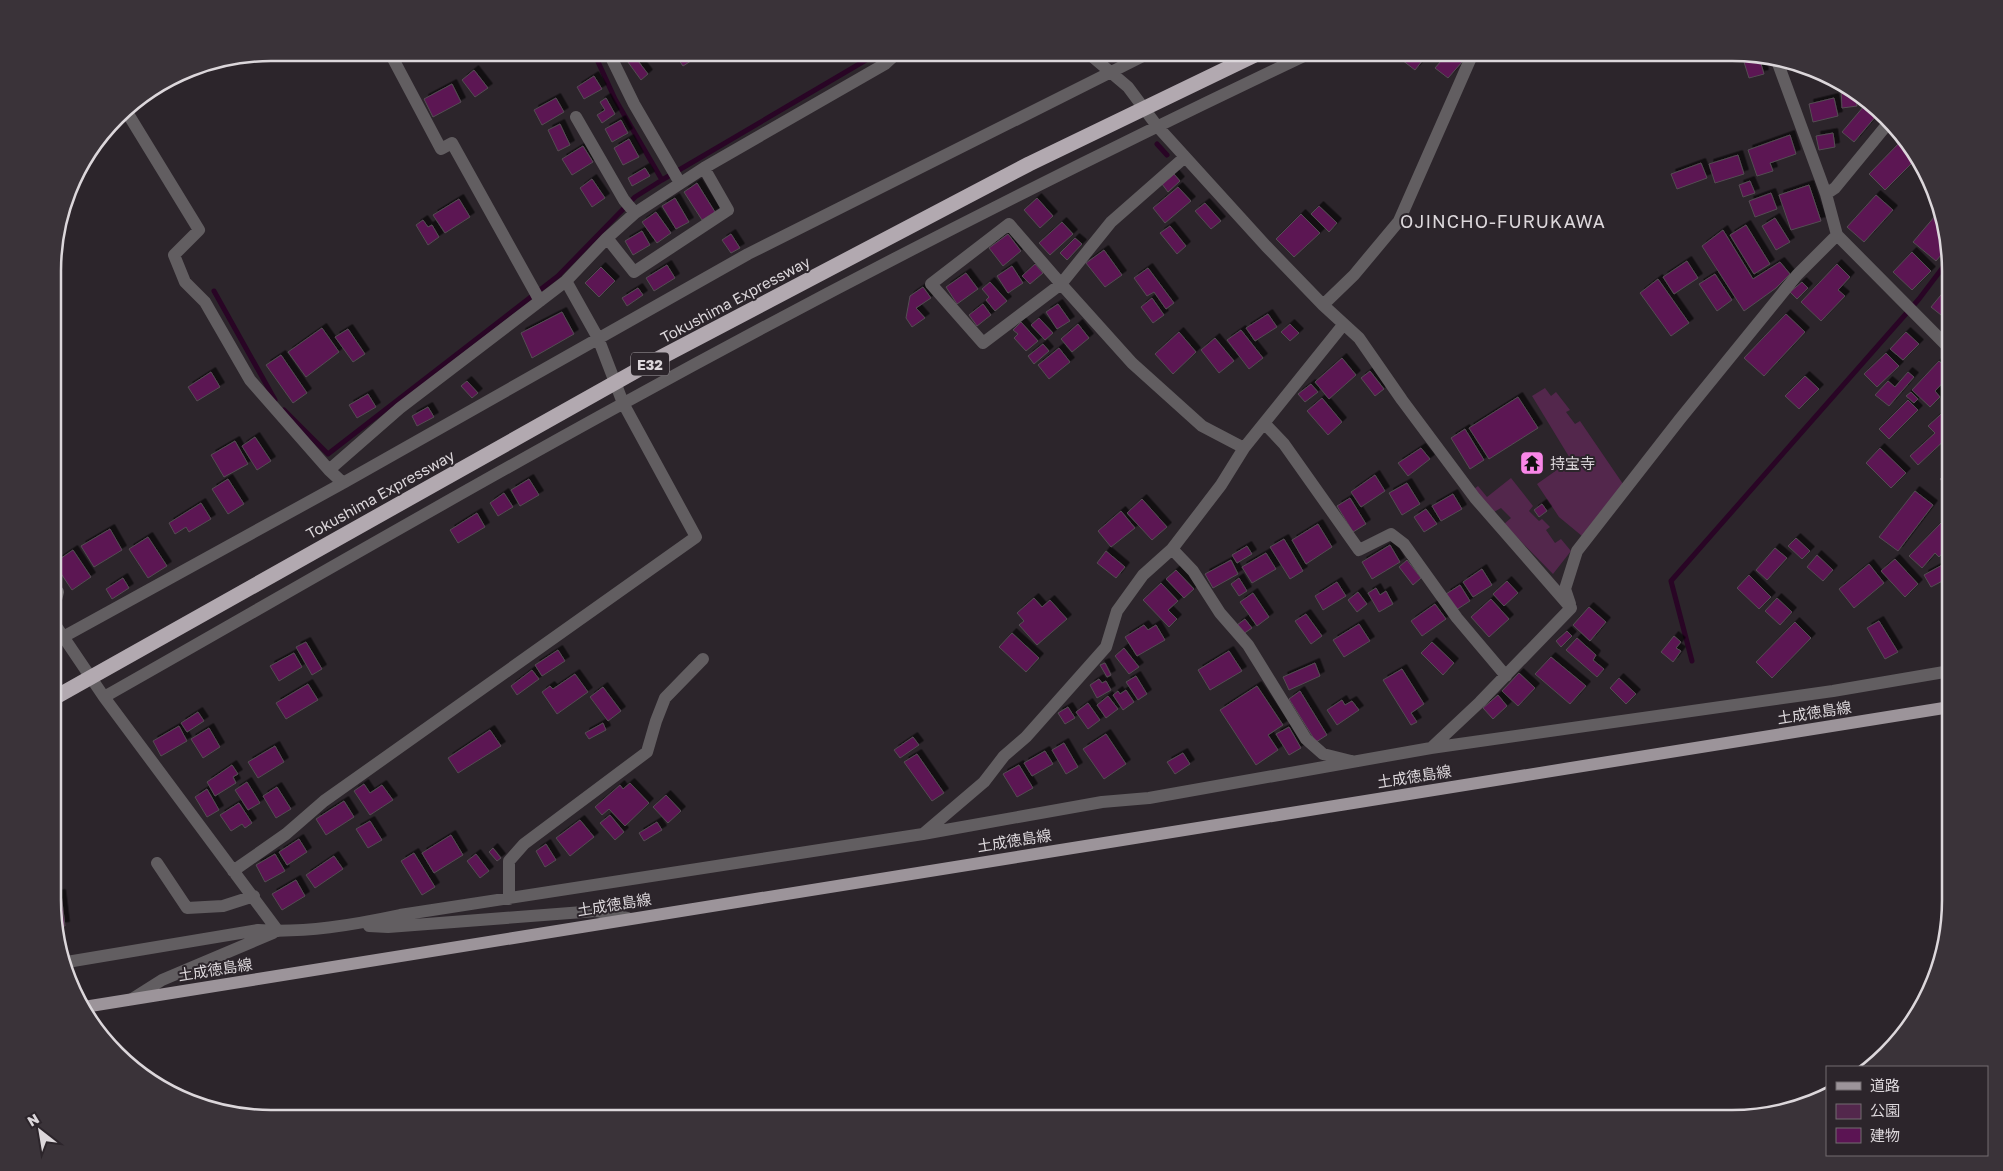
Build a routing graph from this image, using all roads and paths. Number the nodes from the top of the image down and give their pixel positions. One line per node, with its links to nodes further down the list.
1 (395, 61): 24 (street)
2 (613, 61): 17 (street)
3 (888, 61): 16 (street)
4 (1098, 61): 10 (street)
5 (1131, 61): 10 (street)
6 (1241, 61): 41 (highway, Tokushima Expressway / E32, bridge)
7 (1291, 61): 13 (street)
8 (1469, 61): 25 (street)
9 (1779, 66): 18 (street)
10 (1110, 72): 13 (street); 27 (street)
11 (130, 116): 32 (street)
12 (576, 117): 19 (street)
13 (1157, 126): 15 (street); 29 (street)
14 (1885, 128): 18 (street)
15 (1185, 157): 23 (street); 25 (street)
16 (704, 168): 17 (street); 21 (street)
17 (675, 176): 19 (street)
18 (1826, 194): 20 (street)
19 (629, 207): 21 (street)
20 (1837, 235): 28 (street); 35 (street)
21 (607, 238): 22 (street)
22 (566, 281): 24 (street); 27 (street)
23 (1061, 284): 23 (street); 31 (street)
24 (537, 295): 32 (street)
25 (1323, 305): 26 (street)
26 (1343, 325): 30 (street); 35 (street)
27 (598, 338): 29 (street); 33 (street)
28 (1942, 341)
29 (623, 403): 42 (street); 48 (street)
30 (1265, 424): 31 (street); 40 (street)
31 (1244, 448): 34 (street)
32 (329, 470): 33 (street)
33 (343, 483): 36 (street)
34 (1172, 549): 45 (street); 46 (street)
35 (1571, 608): 40 (street)
36 (61, 640)
37 (61, 643): 42 (street)
38 (702, 659): 50 (street)
39 (1942, 672): 44 (street)
40 (1506, 676): 44 (street)
41 (61, 694)
42 (104, 697): 48 (street)
43 (1942, 708): 51 (main road, 土成徳島線)
44 (1431, 748): 45 (street)
45 (1356, 762): 46 (street)
46 (923, 834): 50 (street)
47 (157, 862): 49 (street)
48 (233, 871): 49 (street)
49 (254, 896): 53 (street)
50 (509, 899): 52 (street)
51 (628, 918): 52 (street); 55 (main road, 土成徳島線)
52 (354, 925): 53 (street)
53 (278, 932): 54 (street); 55 (street)
54 (70, 961)
55 (132, 999): 56 (main road, 土成徳島線)
56 (90, 1006)

